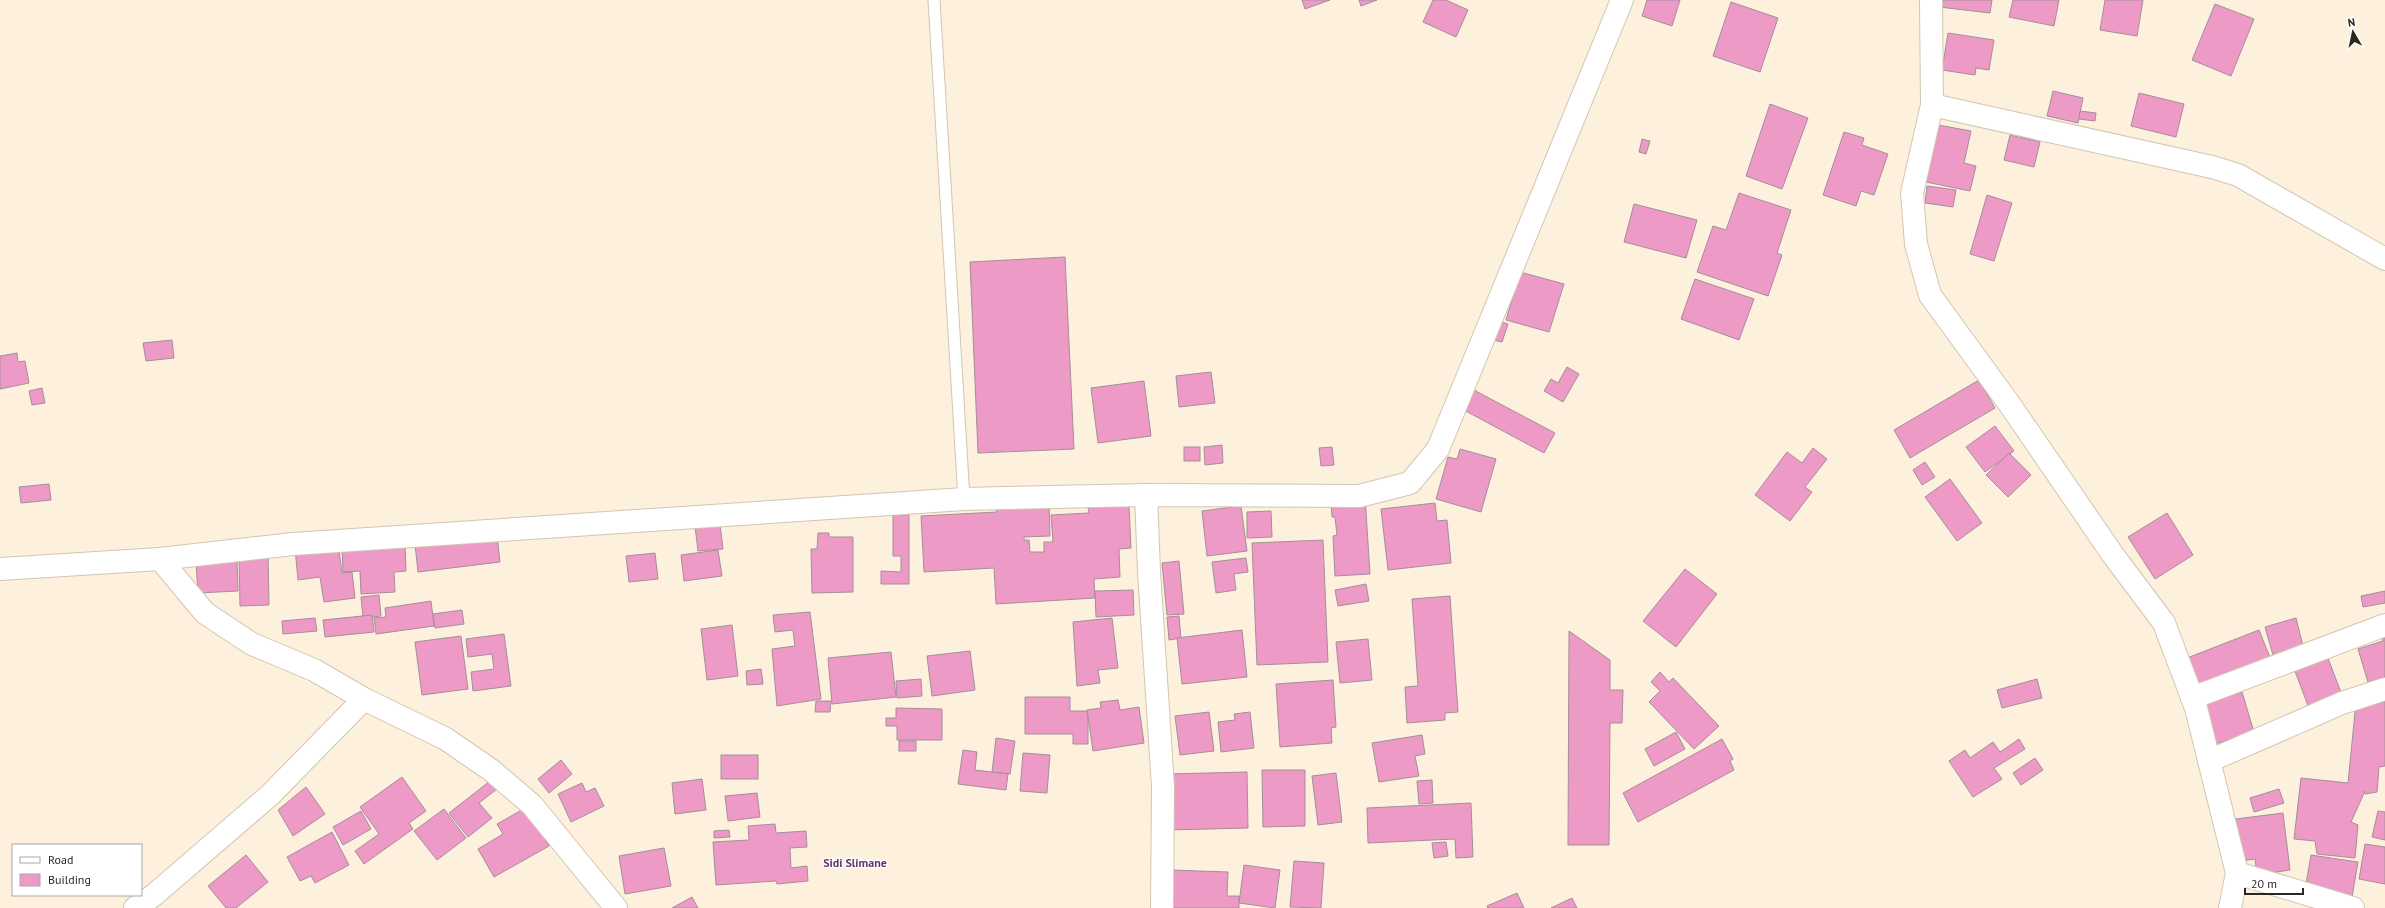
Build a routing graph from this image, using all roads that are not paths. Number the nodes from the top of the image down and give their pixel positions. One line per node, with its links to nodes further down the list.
1 (934, 0): 7 (lane)
2 (1622, 0): 6 (street)
3 (1931, 0): 4 (street)
4 (1932, 105): 5 (street); 12 (street)
5 (2385, 259)
6 (1146, 495): 7 (street); 18 (street)
7 (964, 499): 8 (street)
8 (160, 559): 9 (street); 13 (street)
9 (0, 569)
10 (2385, 625): 12 (street)
11 (2385, 690): 14 (street)
12 (2192, 698): 14 (street)
13 (364, 699): 16 (street); 17 (street)
14 (2209, 761): 15 (street)
15 (2237, 872): 19 (street); 20 (street)
16 (135, 908)
17 (616, 908)
18 (1162, 908)
19 (2230, 908)
20 (2353, 908)

